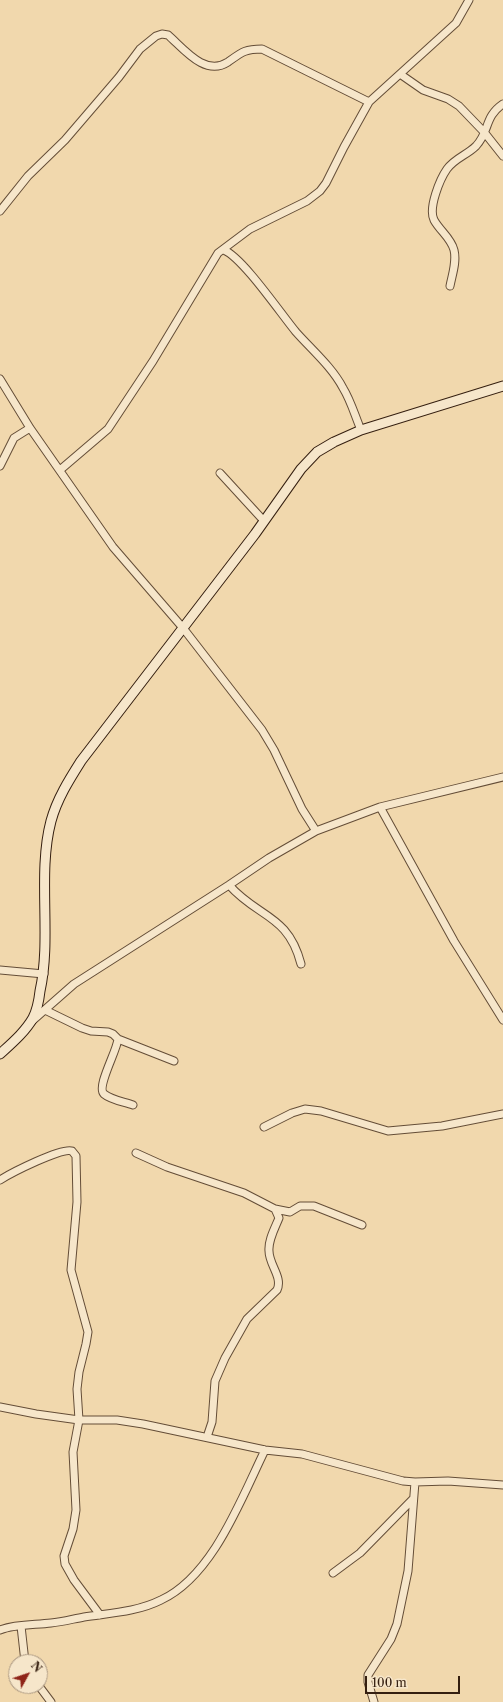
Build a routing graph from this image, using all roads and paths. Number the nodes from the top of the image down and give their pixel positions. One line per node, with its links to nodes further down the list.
1 (468, 0): 2 (street)
2 (400, 74): 3 (street); 5 (street)
3 (369, 102): 7 (street); 8 (street)
4 (503, 104): 5 (street)
5 (484, 132): 6 (street); 9 (street)
6 (503, 156)
7 (0, 211)
8 (224, 250): 13 (street); 15 (street)
9 (450, 286)
10 (0, 379): 12 (street)
11 (503, 386): 13 (main road)
12 (30, 428): 14 (street); 15 (street)
13 (361, 430): 17 (main road)
14 (0, 466)
15 (60, 470): 18 (street)
16 (220, 473): 17 (street)
17 (264, 521): 18 (main road)
18 (182, 628): 21 (street); 25 (main road)
19 (503, 777): 20 (street)
20 (380, 807): 21 (street); 27 (street)
21 (316, 831): 22 (street)
22 (229, 885): 23 (street); 26 (street)
23 (302, 964)
24 (0, 970): 25 (street)
25 (44, 974): 28 (main road)
26 (45, 1010): 28 (street); 29 (street)
27 (503, 1020)
28 (26, 1027): 30 (main road)
29 (118, 1039): 31 (street); 32 (street)
30 (0, 1054)
31 (174, 1061)
32 (133, 1105)
33 (503, 1114): 34 (street)
34 (264, 1127)
35 (136, 1153): 37 (street)
36 (0, 1180): 40 (street)
37 (275, 1209): 38 (street); 41 (street)
38 (362, 1224)
39 (0, 1407): 40 (street)
40 (79, 1420): 41 (street); 47 (street)
41 (207, 1437): 42 (street)
42 (265, 1450): 43 (street); 47 (street)
43 (415, 1482): 44 (street); 45 (street)
44 (503, 1485)
45 (413, 1498): 46 (street); 51 (street)
46 (333, 1573)
47 (100, 1615): 48 (street)
48 (21, 1626): 49 (street); 50 (street)
49 (0, 1630)
50 (24, 1654)
51 (374, 1702)

